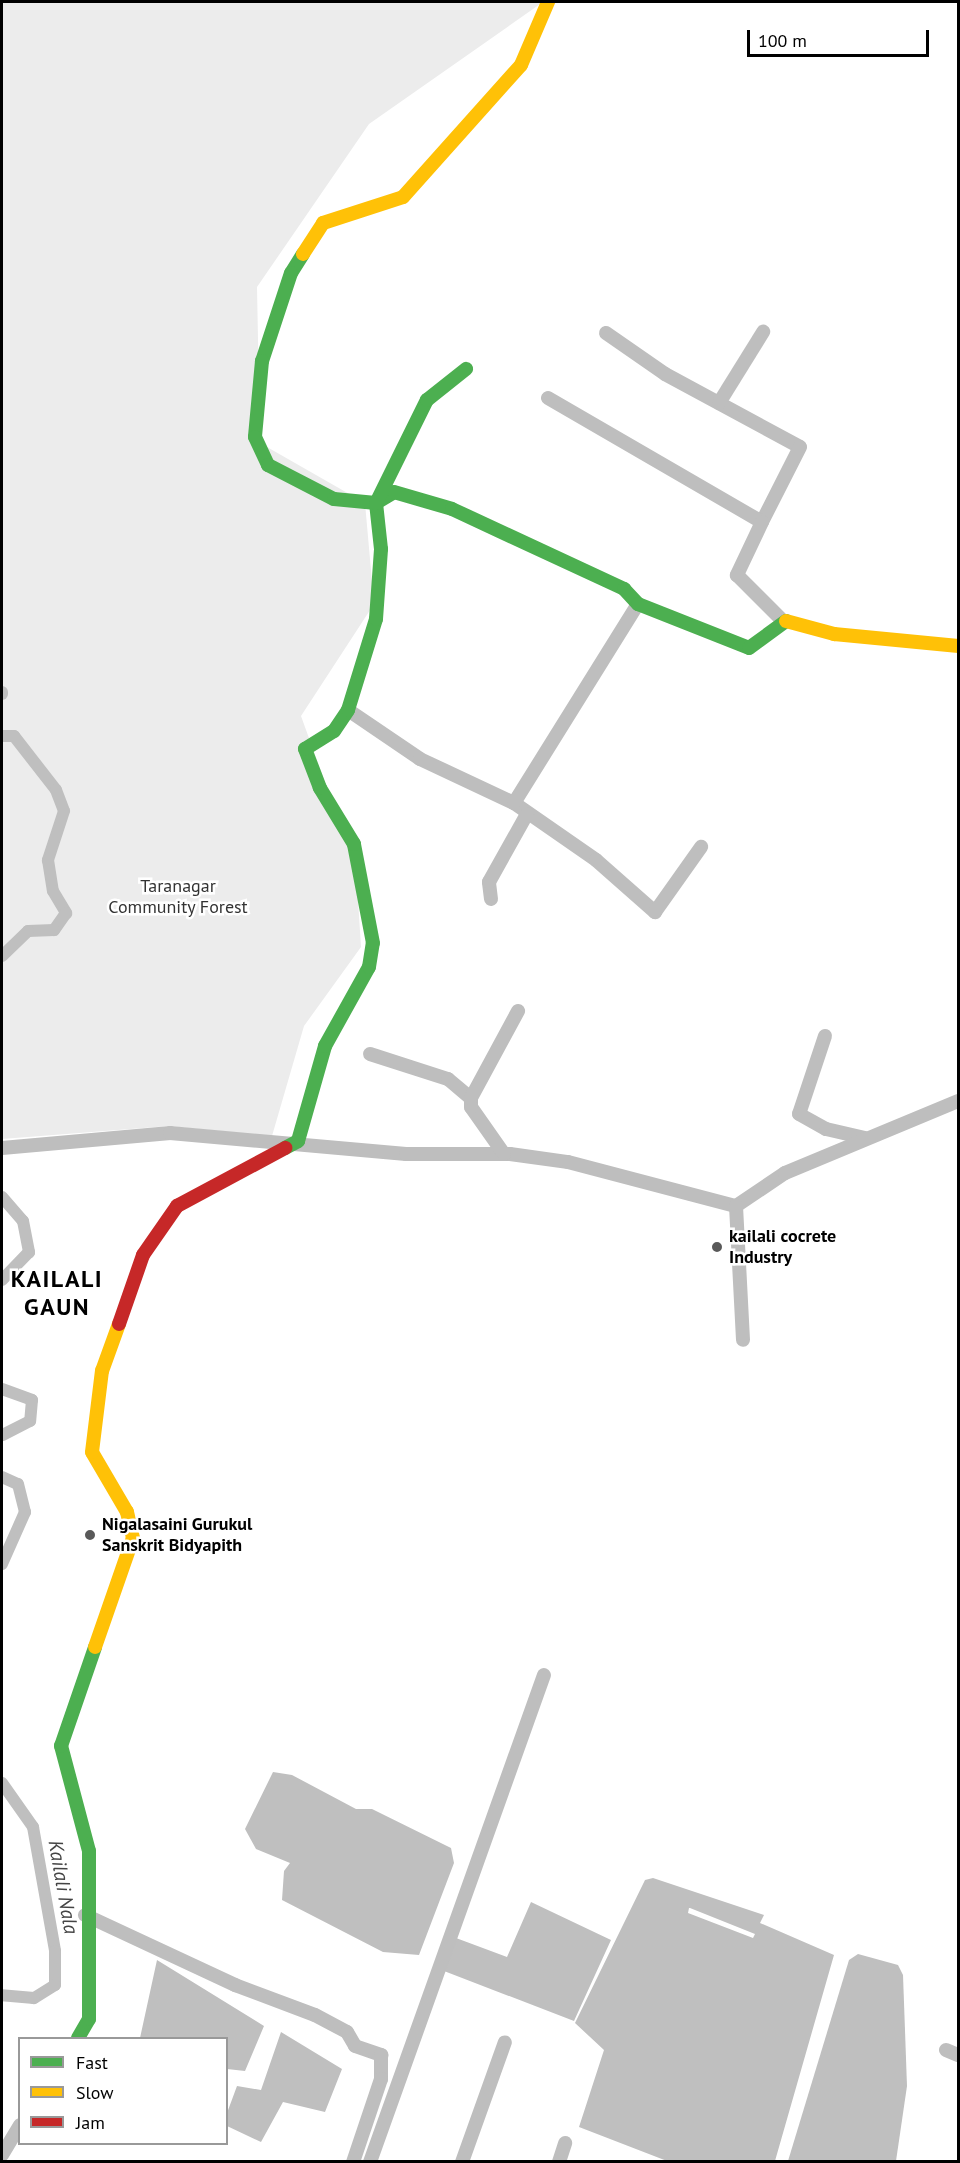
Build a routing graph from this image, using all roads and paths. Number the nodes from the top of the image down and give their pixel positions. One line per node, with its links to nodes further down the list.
1 (548, 2): 7 (street)
2 (762, 332): 6 (street)
3 (606, 333): 6 (street)
4 (465, 369): 7 (street)
5 (548, 398): 8 (street)
6 (719, 403): 8 (street)
7 (376, 503): 9 (street); 12 (street)
8 (762, 522): 10 (street)
9 (638, 604): 10 (street); 13 (street)
10 (782, 620): 11 (street)
11 (958, 646)
12 (348, 710): 13 (street); 23 (street)
13 (514, 803): 14 (street)
14 (527, 814): 15 (street); 16 (street)
15 (701, 847)
16 (491, 899)
17 (518, 1011): 20 (street)
18 (825, 1035): 22 (street)
19 (370, 1054): 20 (street)
20 (471, 1098): 25 (street)
21 (958, 1101): 22 (street)
22 (866, 1138): 26 (street)
23 (298, 1141): 24 (street); 25 (street); 29 (street)
24 (2, 1148)
25 (504, 1154): 26 (street)
26 (736, 1206): 27 (street)
27 (743, 1340)
28 (544, 1675): 36 (street)
29 (85, 1915): 30 (street); 35 (street)
30 (79, 2037)
31 (506, 2042): 37 (street)
32 (18, 2128): 34 (street)
33 (565, 2143): 38 (street)
34 (2, 2155)
35 (353, 2162)
36 (370, 2162)
37 (462, 2162)
38 (559, 2162)

